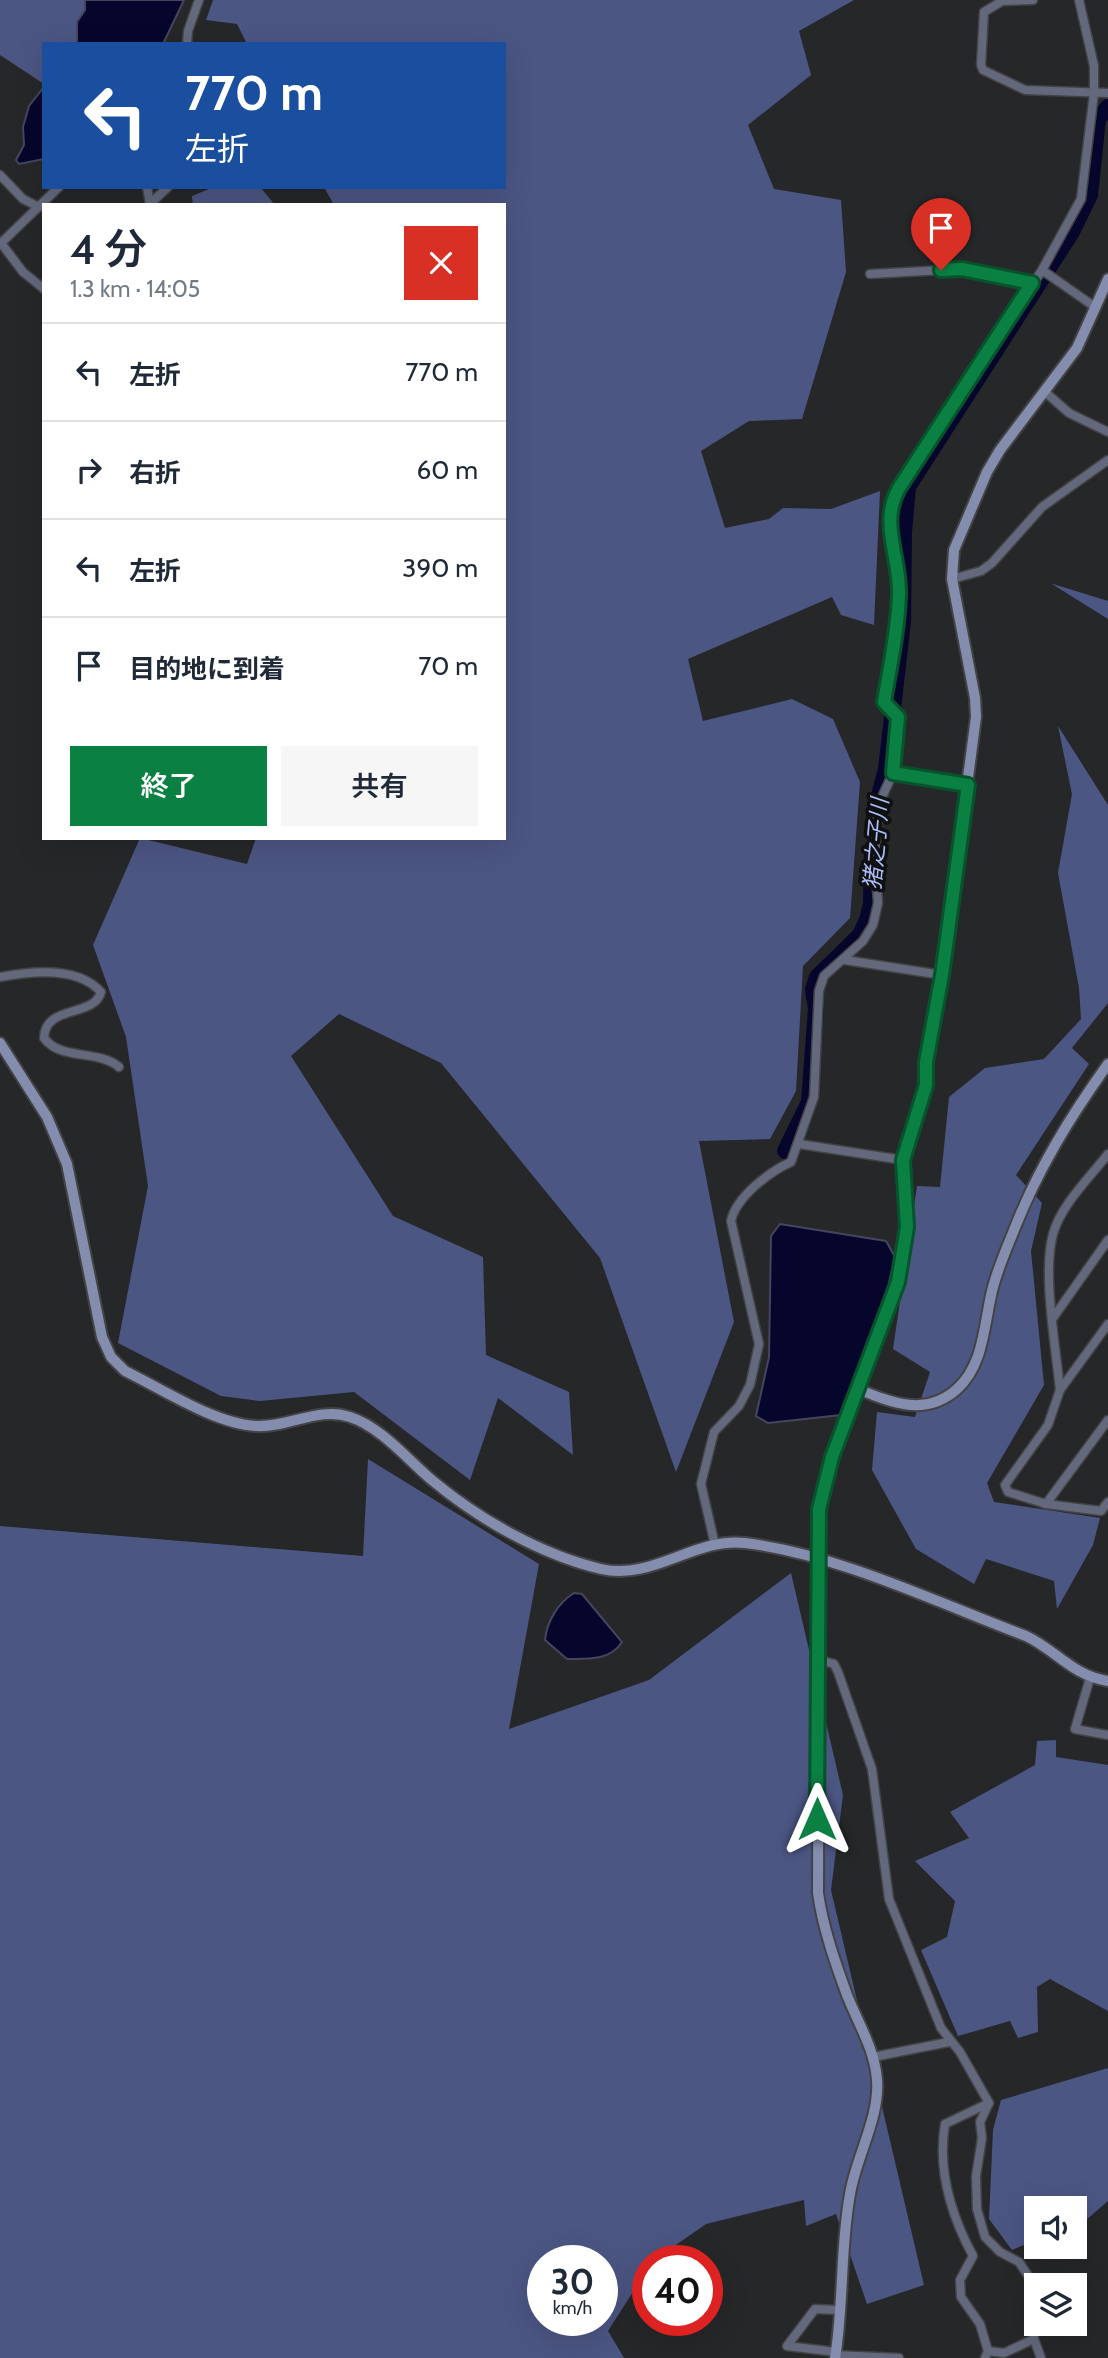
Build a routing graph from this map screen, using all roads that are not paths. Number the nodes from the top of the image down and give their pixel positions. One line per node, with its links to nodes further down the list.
1 (199, 0): 4 (street)
2 (1033, 0): 5 (street)
3 (1079, 0): 5 (street)
4 (187, 42)
5 (1094, 93): 6 (street); 15 (street)
6 (1108, 93)
7 (0, 176): 13 (street)
8 (57, 189): 10 (street)
9 (166, 189): 11 (street)
10 (43, 203)
11 (151, 203)
12 (42, 204): 13 (street)
13 (39, 207): 14 (street)
14 (1, 243): 19 (street)
15 (1043, 271): 18 (street); 20 (street)
16 (870, 274): 18 (street)
17 (1108, 279): 20 (street)
18 (1032, 283): 25 (street)
19 (42, 287)
20 (1095, 307): 21 (street)
21 (1044, 391): 22 (street); 24 (street)
22 (1108, 432)
23 (1108, 460): 24 (street)
24 (952, 579): 26 (street)
25 (893, 773): 26 (street); 27 (street)
26 (968, 785): 28 (street)
27 (845, 960): 28 (street); 33 (street)
28 (942, 975): 35 (street)
29 (0, 977): 32 (street)
30 (0, 1043): 46 (street)
31 (1108, 1064): 41 (street)
32 (119, 1067)
33 (799, 1144): 35 (street); 46 (street)
34 (1108, 1154): 37 (street)
35 (903, 1160): 41 (street)
36 (1108, 1240): 37 (street)
37 (1053, 1318): 42 (street)
38 (1108, 1324): 39 (street)
39 (1100, 1336): 40 (street); 42 (street)
40 (1108, 1342)
41 (859, 1389): 47 (street)
42 (1060, 1390): 45 (street)
43 (1108, 1420): 45 (street)
44 (1108, 1502): 45 (street)
45 (1046, 1504)
46 (715, 1545): 47 (street)
47 (821, 1559): 48 (street); 49 (street)
48 (817, 1658): 52 (street); 53 (street)
49 (1090, 1678): 50 (street); 51 (street)
50 (1108, 1681)
51 (1108, 1735)
52 (949, 2042): 53 (street); 54 (street)
53 (873, 2057): 55 (street)
54 (989, 2103): 56 (street); 57 (street)
55 (838, 2310): 58 (street); 58 (street)
56 (1034, 2339): 57 (street); 60 (street)
57 (986, 2354)
58 (835, 2355): 59 (street)
59 (899, 2358)
60 (1041, 2358)

